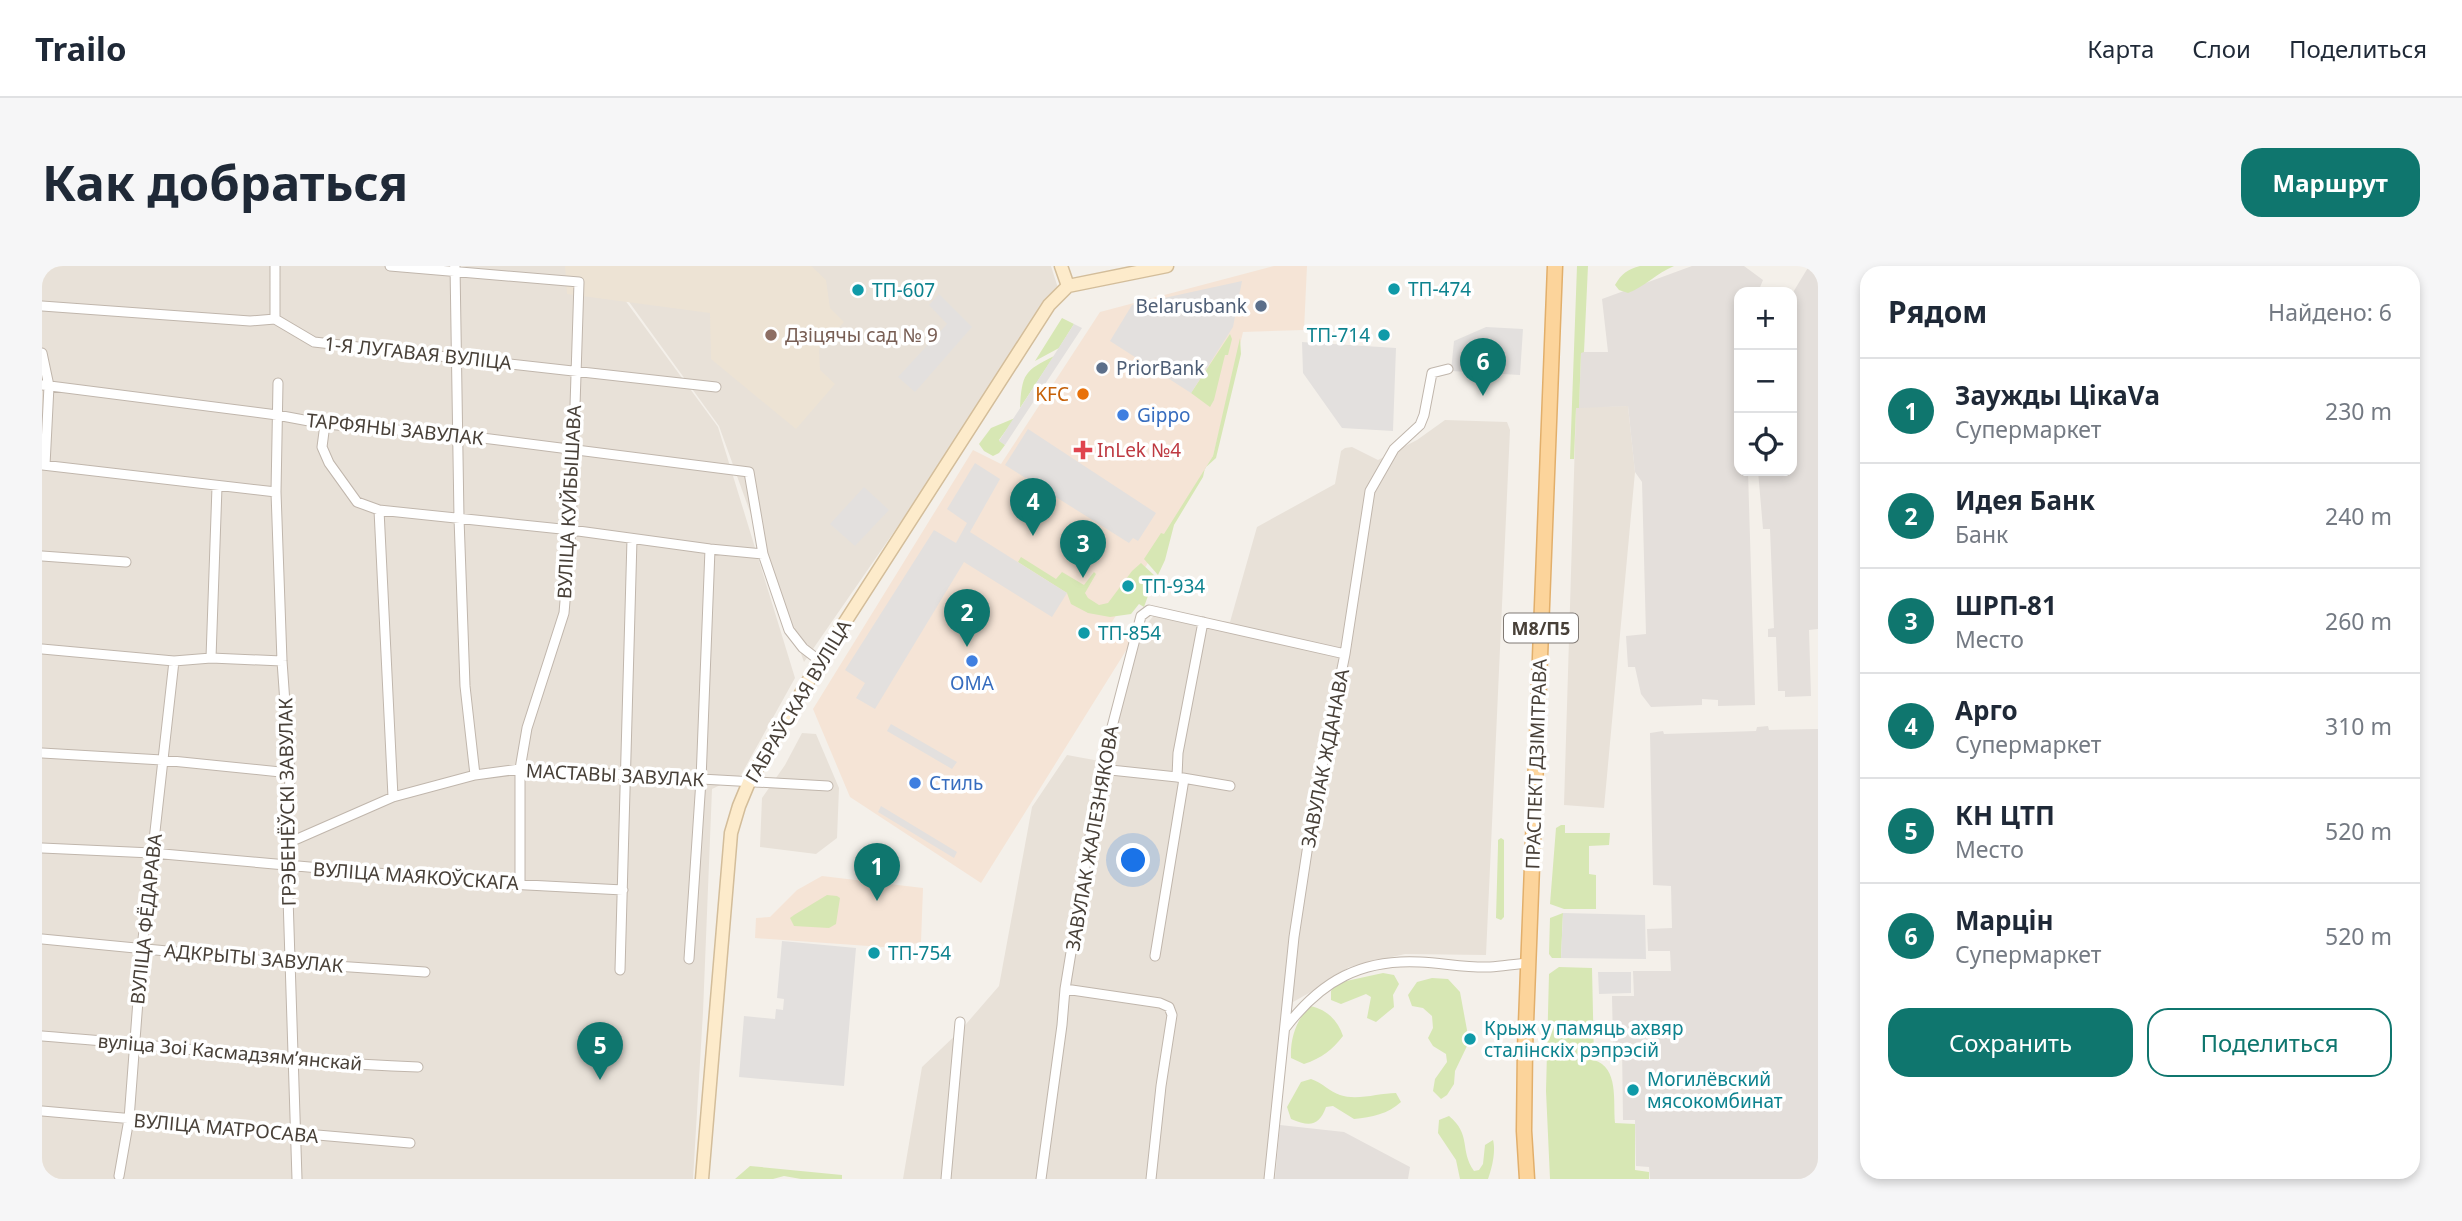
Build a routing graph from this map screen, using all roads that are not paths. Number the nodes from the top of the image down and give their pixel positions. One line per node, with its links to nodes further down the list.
1 (275, 266): 9 (street)
2 (390, 266): 6 (street)
3 (1061, 266): 7 (main road)
4 (1167, 266): 7 (main road)
5 (1555, 266): 63 (main road, ПРАСПЕКТ ДЗІМІТРАВА / М8/П5)
6 (455, 270): 11 (street); 13 (street, ВУЛІЦА КУЙБЫШАВА)
7 (1068, 286): 38 (main road, ГАБРАЎСКАЯ ВУЛІЦА)
8 (42, 306): 9 (street)
9 (275, 319): 11 (street, 1-Я ЛУГАВАЯ ВУЛІЦА)
10 (42, 353): 15 (street)
11 (456, 358): 13 (street, 1-Я ЛУГАВАЯ ВУЛІЦА); 19 (street)
12 (1448, 369): 34 (street, ЗАВУЛАК ЖДАНАВА)
13 (575, 370): 16 (street, 1-Я ЛУГАВАЯ ВУЛІЦА); 20 (street, ВУЛІЦА КУЙБЫШАВА)
14 (278, 383): 17 (street, ГРЭБЕНЁЎСКІ ЗАВУЛАК)
15 (46, 385): 17 (street, ТАРФЯНЫ ЗАВУЛАК); 21 (street)
16 (716, 387)
17 (277, 415): 18 (street, ТАРФЯНЫ ЗАВУЛАК); 23 (street, ГРЭБЕНЁЎСКІ ЗАВУЛАК)
18 (325, 424): 19 (street, ТАРФЯНЫ ЗАВУЛАК); 24 (street)
19 (459, 435): 20 (street, ТАРФЯНЫ ЗАВУЛАК); 25 (street)
20 (573, 450): 26 (street, ВУЛІЦА КУЙБЫШАВА); 29 (street, ТАРФЯНЫ ЗАВУЛАК)
21 (44, 465): 22 (street)
22 (218, 487): 23 (street); 35 (street)
23 (276, 492): 37 (street, ГРЭБЕНЁЎСКІ ЗАВУЛАК)
24 (379, 510): 25 (street); 51 (street)
25 (460, 518): 26 (street); 44 (street)
26 (571, 530): 27 (street); 41 (street, ВУЛІЦА КУЙБЫШАВА)
27 (632, 539): 28 (street); 45 (street)
28 (710, 549): 29 (street); 47 (street)
29 (764, 554): 38 (street)
30 (42, 556): 31 (street)
31 (126, 562)
32 (1203, 622): 34 (street); 42 (street, ЗАВУЛАК ЖАЛЕЗНЯКОВА); 46 (street)
33 (42, 649): 36 (street)
34 (1345, 654): 68 (street, ЗАВУЛАК ЖДАНАВА)
35 (211, 658): 36 (street); 37 (street)
36 (174, 661): 40 (street, ВУЛІЦА ФЁДАРАВА)
37 (282, 661): 43 (street, ГРЭБЕНЁЎСКІ ЗАВУЛАК)
38 (820, 661): 48 (main road, ГАБРАЎСКАЯ ВУЛІЦА)
39 (42, 753): 40 (street)
40 (162, 760): 43 (street); 54 (street, ВУЛІЦА ФЁДАРАВА)
41 (520, 769): 44 (street, МАСТАВЫ ЗАВУЛАК); 45 (street, МАСТАВЫ ЗАВУЛАК); 56 (street, ВУЛІЦА КУЙБЫШАВА)
42 (1101, 769): 46 (street); 66 (street, ЗАВУЛАК ЖАЛЕЗНЯКОВА)
43 (290, 773): 52 (street, ГРЭБЕНЁЎСКІ ЗАВУЛАК)
44 (475, 775): 51 (street, МАСТАВЫ ЗАВУЛАК)
45 (625, 775): 47 (street, МАСТАВЫ ЗАВУЛАК); 57 (street)
46 (1181, 778): 50 (street); 60 (street)
47 (701, 780): 48 (street, МАСТАВЫ ЗАВУЛАК); 61 (street)
48 (750, 782): 49 (street, МАСТАВЫ ЗАВУЛАК); 79 (main road, ГАБРАЎСКАЯ ВУЛІЦА)
49 (828, 786)
50 (1230, 786)
51 (393, 797): 52 (street, МАСТАВЫ ЗАВУЛАК)
52 (288, 843): 55 (street, ГРЭБЕНЁЎСКІ ЗАВУЛАК)
53 (42, 848): 54 (street, ВУЛІЦА МАЯКОЎСКАГА)
54 (152, 853): 55 (street, ВУЛІЦА МАЯКОЎСКАГА); 59 (street, ВУЛІЦА ФЁДАРАВА)
55 (287, 866): 56 (street, ВУЛІЦА МАЯКОЎСКАГА); 62 (street, ГРЭБЕНЁЎСКІ ЗАВУЛАК)
56 (520, 884): 57 (street, ВУЛІЦА МАЯКОЎСКАГА)
57 (623, 890): 64 (street)
58 (42, 939): 59 (street, АДКРЫТЫ ЗАВУЛАК)
59 (142, 948): 62 (street, АДКРЫТЫ ЗАВУЛАК); 70 (street, ВУЛІЦА ФЁДАРАВА)
60 (1156, 956)
61 (690, 959)
62 (290, 963): 65 (street, АДКРЫТЫ ЗАВУЛАК); 71 (street, ГРЭБЕНЁЎСКІ ЗАВУЛАК)
63 (1528, 963): 68 (street); 84 (main road, ПРАСПЕКТ ДЗІМІТРАВА / М8/П5)
64 (620, 970)
65 (425, 972)
66 (1065, 989): 81 (street, ЗАВУЛАК ЖАЛЕЗНЯКОВА); 82 (street)
67 (960, 1022): 80 (street)
68 (1286, 1027): 83 (street, ЗАВУЛАК ЖДАНАВА)
69 (42, 1036): 70 (street, вуліца Зоі Касмадзямʼянскай)
70 (134, 1042): 71 (street, вуліца Зоі Касмадзямʼянскай); 74 (street, ВУЛІЦА ФЁДАРАВА)
71 (294, 1059): 72 (street, вуліца Зоі Касмадзямʼянскай); 75 (street, ГРЭБЕНЁЎСКІ ЗАВУЛАК)
72 (418, 1067)
73 (42, 1111): 74 (street, ВУЛІЦА МАТРОСАВА)
74 (130, 1119): 75 (street, ВУЛІЦА МАТРОСАВА); 77 (street, ВУЛІЦА ФЁДАРАВА)
75 (297, 1134): 76 (street, ВУЛІЦА МАТРОСАВА); 78 (street, ГРЭБЕНЁЎСКІ ЗАВУЛАК)
76 (410, 1143)
77 (118, 1176)
78 (297, 1179)
79 (702, 1179)
80 (946, 1179)
81 (1041, 1179)
82 (1152, 1179)
83 (1269, 1179)
84 (1527, 1179)

